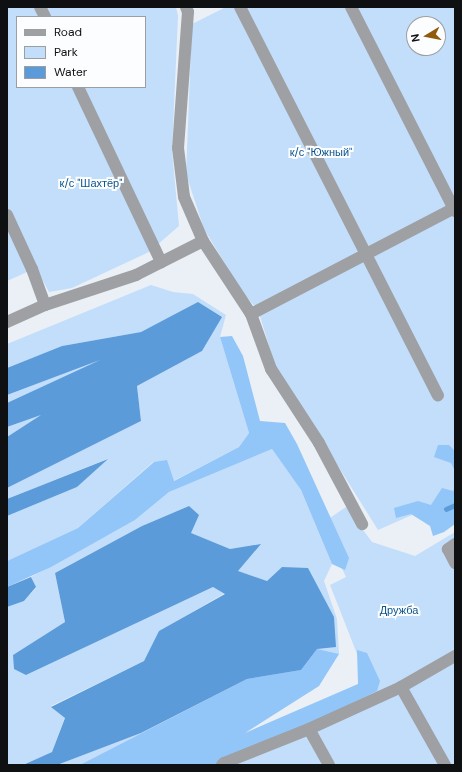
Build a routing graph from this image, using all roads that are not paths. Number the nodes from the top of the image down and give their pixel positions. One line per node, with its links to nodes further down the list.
1 (40, 7): 5 (street)
2 (240, 7): 10 (street)
3 (350, 7): 7 (street)
4 (190, 9): 9 (street)
5 (44, 16)
6 (78, 88): 11 (street)
7 (455, 209): 10 (street)
8 (7, 215): 12 (street)
9 (203, 241): 11 (street); 13 (street)
10 (366, 254): 13 (street); 15 (street)
11 (161, 262): 12 (street)
12 (44, 306): 14 (street)
13 (251, 314): 16 (street)
14 (7, 322)
15 (438, 395)
16 (362, 524)
17 (455, 544): 18 (street)
18 (455, 563)
19 (455, 656): 20 (street)
20 (401, 687): 21 (street); 24 (street)
21 (309, 729): 22 (street); 23 (street)
22 (222, 765)
23 (329, 765)
24 (444, 765)

